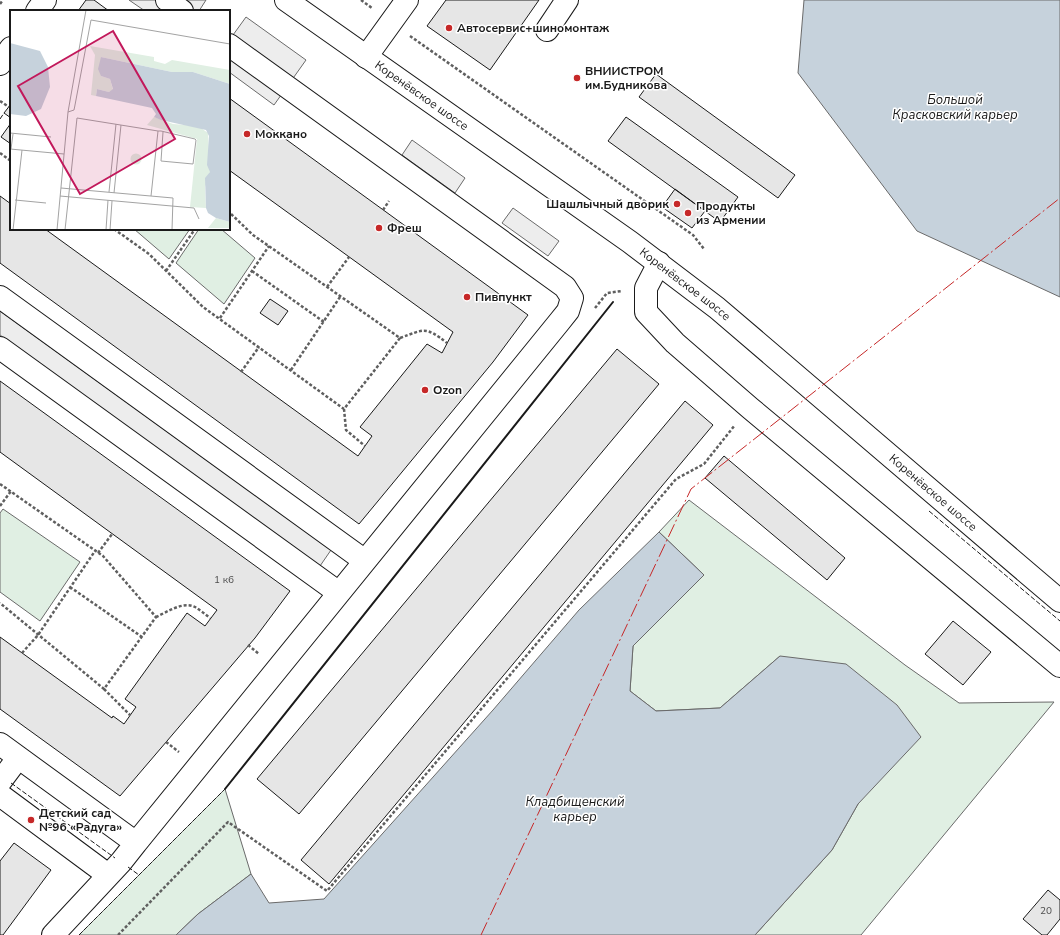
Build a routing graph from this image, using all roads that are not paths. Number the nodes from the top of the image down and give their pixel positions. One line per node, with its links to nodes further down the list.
1 (45, 0): 6 (main road)
2 (167, 0): 7 (main road)
3 (286, 0): 11 (main road, Коренёвское шоссе)
4 (407, 0): 11 (main road)
5 (567, 0): 8 (main road)
6 (38, 10)
7 (181, 10)
8 (547, 30)
9 (230, 45): 16 (main road)
10 (10, 49): 12 (main road)
11 (366, 57): 13 (main road, Коренёвское шоссе)
12 (0, 64)
13 (659, 263): 18 (main road, Коренёвское шоссе); 19 (main road)
14 (0, 298): 16 (main road)
15 (0, 348): 17 (main road)
16 (365, 561): 17 (main road)
17 (339, 593): 24 (main road)
18 (1060, 601)
19 (1060, 666)
20 (0, 744): 21 (main road)
21 (18, 758): 22 (main road); 24 (main road)
22 (0, 782)
23 (0, 795): 25 (main road)
24 (136, 843): 25 (main road)
25 (108, 875): 26 (main road)
26 (53, 935)

